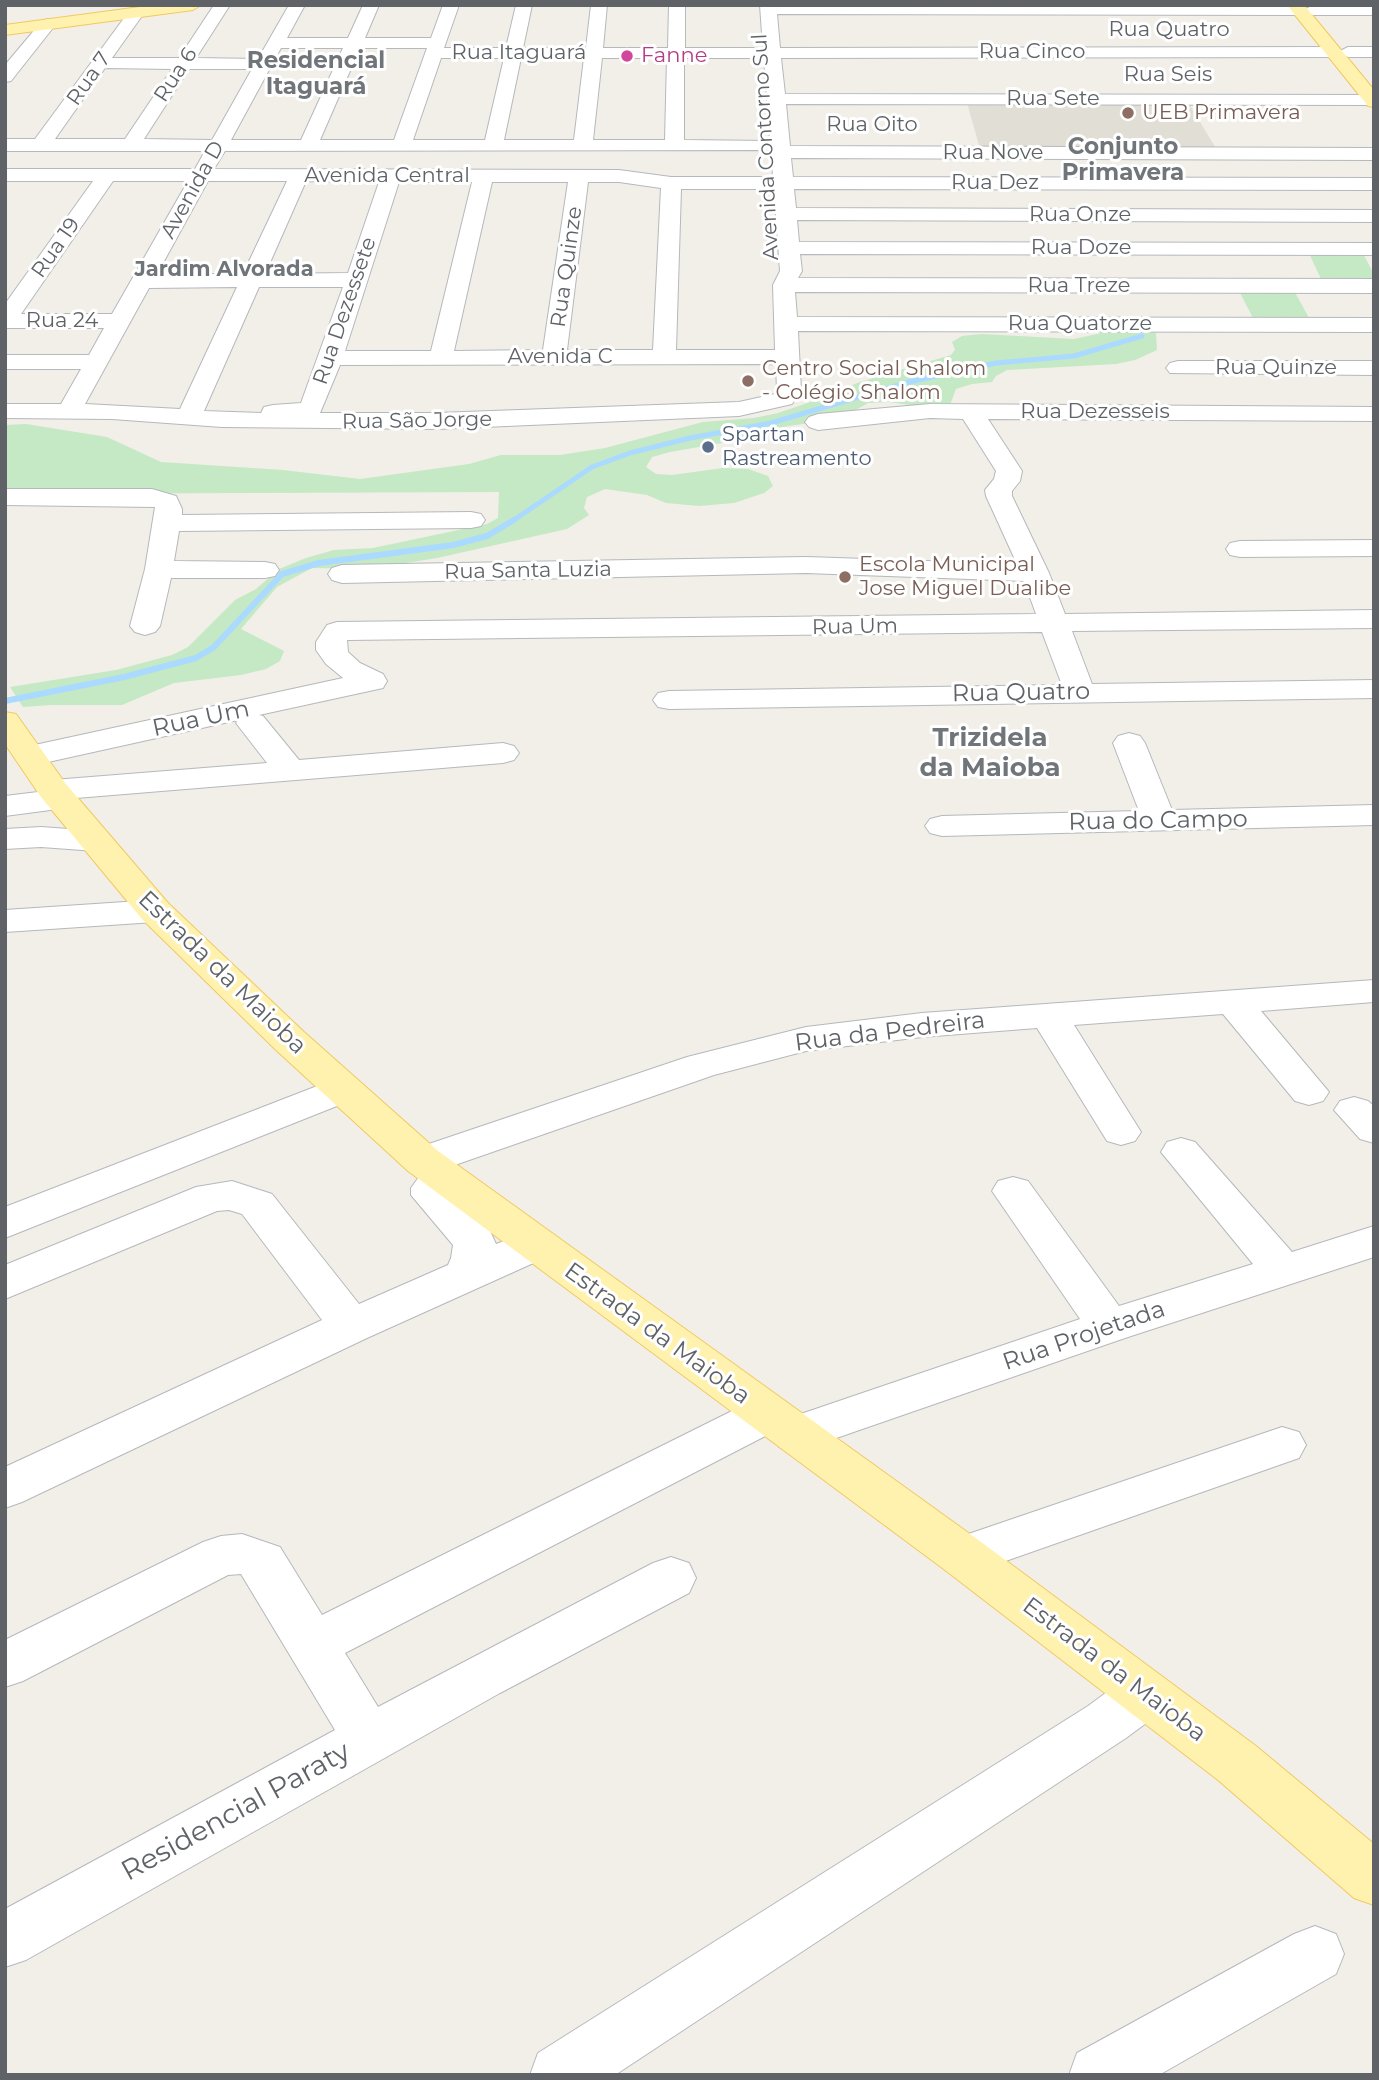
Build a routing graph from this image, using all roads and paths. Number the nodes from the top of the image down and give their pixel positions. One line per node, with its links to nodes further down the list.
1 (193, 5): 15 (main road)
2 (222, 5): 34 (street, Rua 6)
3 (297, 5): 21 (street, Avenida D)
4 (371, 5): 22 (street)
5 (451, 5): 25 (street)
6 (524, 5): 26 (street)
7 (599, 5): 27 (street)
8 (677, 5): 28 (street)
9 (765, 6): 10 (street); 29 (street, Avenida Contorno Sul); 29 (street, Avenida Contorno Sul)
10 (976, 7): 13 (street)
11 (1165, 8): 12 (street); 13 (street)
12 (1304, 8): 14 (street); 20 (main road)
13 (1026, 9): 30 (street)
14 (1374, 10)
15 (136, 13): 16 (main road); 33 (street, Rua 7)
16 (48, 24): 17 (main road); 24 (street)
17 (26, 27): 18 (street)
18 (5, 28)
19 (1289, 30): 20 (street)
20 (1329, 30): 31 (main road)
21 (276, 43): 22 (street, Rua Itaguará); 35 (street, Avenida D)
22 (354, 43): 25 (street, Rua Itaguará); 48 (street)
23 (5, 45): 24 (street)
24 (29, 48): 36 (street)
25 (436, 48): 26 (street, Rua Itaguará); 49 (street)
26 (513, 52): 27 (street, Rua Itaguará); 50 (street)
27 (594, 52): 28 (street, Rua Itaguará); 51 (street)
28 (676, 52): 29 (street, Rua Itaguará); 52 (street)
29 (766, 52): 30 (street, Rua Cinco); 40 (street, Avenida Contorno Sul); 53 (street, Avenida Contorno Sul)
30 (1044, 52): 31 (street, Rua Cinco); 39 (street)
31 (1340, 52): 32 (street, Rua Cinco); 38 (main road)
32 (1374, 52)
33 (100, 63): 34 (street); 45 (street, Rua 7)
34 (183, 64): 35 (street); 46 (street, Rua 6)
35 (264, 64): 47 (street, Avenida D)
36 (7, 72)
37 (1325, 76): 38 (street)
38 (1369, 85): 41 (street, Rua Sete)
39 (1058, 87): 40 (street, Rua Sete); 41 (street, Rua Sete)
40 (776, 99): 53 (street, Avenida Contorno Sul)
41 (1191, 100): 42 (street)
42 (1201, 116)
43 (1212, 134): 55 (street)
44 (5, 145): 45 (street, Avenida Central)
45 (41, 145): 46 (street, Avenida Central)
46 (130, 146): 47 (street, Avenida Central)
47 (218, 146): 48 (street, Avenida Central); 58 (street, Avenida D)
48 (308, 146): 49 (street, Avenida Central)
49 (401, 146): 50 (street, Avenida Central)
50 (493, 146): 51 (street, Avenida Central)
51 (583, 146): 52 (street, Avenida Central)
52 (674, 146): 53 (street, Avenida Central)
53 (773, 149): 54 (street, Rua Nove); 64 (street, Avenida Contorno Sul)
54 (1087, 153): 55 (street, Rua Nove); 66 (street)
55 (1224, 153): 56 (street, Rua Nove)
56 (1374, 153)
57 (107, 176): 58 (street, Avenida Central); 63 (street, Avenida Central); 83 (street, Rua 19)
58 (201, 176): 59 (street, Avenida Central); 77 (street, Avenida D)
59 (299, 176): 60 (street, Avenida Central); 78 (street)
60 (391, 176): 61 (street, Avenida Central); 76 (street, Rua Dezessete)
61 (484, 176): 62 (street, Avenida Central); 93 (street)
62 (579, 176): 65 (street, Avenida Central); 89 (street, Rua Quinze)
63 (8, 179)
64 (776, 182): 65 (street, Avenida Central); 66 (street, Rua Dez); 68 (street, Avenida Contorno Sul); 79 (street, Avenida Contorno Sul)
65 (671, 183): 90 (street)
66 (1100, 183): 67 (street, Rua Dez); 70 (street)
67 (1374, 184)
68 (786, 214): 69 (street, Rua Onze); 72 (street, Avenida Contorno Sul)
69 (1090, 215): 70 (street, Rua Onze); 74 (street)
70 (1112, 215): 71 (street, Rua Onze)
71 (1374, 216)
72 (789, 248): 73 (street, Rua Doze); 79 (street, Avenida Contorno Sul)
73 (1061, 248): 74 (street, Rua Doze); 81 (street)
74 (1104, 248): 75 (street, Rua Doze)
75 (1374, 249)
76 (357, 280): 78 (street); 92 (street, Rua Dezessete)
77 (142, 281): 78 (street); 84 (street, Avenida D)
78 (252, 281): 103 (street)
79 (785, 285): 80 (street, Rua Treze); 85 (street, Avenida Contorno Sul)
80 (1006, 286): 81 (street, Rua Treze); 86 (street)
81 (1073, 286): 82 (street, Rua Treze)
82 (1374, 286)
83 (5, 320): 84 (street, Rua 24)
84 (120, 321): 95 (street, Avenida D)
85 (786, 324): 86 (street, Rua Quatorze); 91 (street, Avenida Contorno Sul)
86 (1016, 324): 87 (street, Rua Quatorze)
87 (1157, 324): 88 (street, Rua Quatorze); 96 (street)
88 (1374, 325)
89 (554, 357): 90 (street, Avenida C); 93 (street, Avenida C)
90 (664, 357): 91 (street, Avenida C)
91 (788, 357): 103 (street, Rua São Jorge)
92 (331, 358): 93 (street, Avenida C); 103 (street, Rua Dezessete)
93 (441, 358)
94 (5, 362): 95 (street)
95 (96, 362): 99 (street, Avenida D)
96 (1178, 368): 97 (street, Rua Quinze); 101 (street)
97 (1374, 368)
98 (5, 411): 99 (street, Rua São Jorge)
99 (69, 411): 103 (street, Rua São Jorge)
100 (971, 412): 101 (street, Rua Dezesseis); 104 (street, Rua Dezesseis); 113 (street)
101 (1200, 413): 102 (street, Rua Dezesseis)
102 (1374, 414)
103 (188, 418)
104 (818, 422)
105 (5, 497): 107 (street)
106 (471, 520): 107 (street)
107 (166, 523): 110 (street)
108 (1374, 548): 109 (street)
109 (1240, 549)
110 (159, 569): 111 (street); 116 (street)
111 (265, 570)
112 (342, 573): 113 (street, Rua Santa Luzia)
113 (1035, 573): 115 (street)
114 (1374, 619): 115 (street, Rua Um)
115 (1057, 625): 118 (street); 125 (street, Rua Um)
116 (145, 626)
117 (1374, 689): 118 (street, Rua Quatro)
118 (1080, 692): 119 (street, Rua Quatro)
119 (669, 700)
120 (5, 721): 125 (main road, Estrada da Maioba)
121 (252, 723): 124 (street)
122 (1129, 743): 128 (street)
123 (503, 753): 124 (street)
124 (289, 769): 125 (street)
125 (48, 782): 126 (street); 131 (main road, Estrada da Maioba)
126 (5, 806)
127 (1374, 816): 128 (street, Rua do Campo)
128 (1160, 821): 129 (street, Rua do Campo)
129 (942, 826)
130 (5, 839): 131 (street)
131 (96, 841): 132 (main road, Estrada da Maioba)
132 (155, 911): 133 (street); 137 (main road, Estrada da Maioba)
133 (6, 920)
134 (1374, 991): 135 (street, Rua da Pedreira)
135 (1234, 1003): 136 (street, Rua da Pedreira); 138 (street)
136 (1048, 1015): 139 (street); 141 (street, Rua da Pedreira)
137 (343, 1090): 141 (main road, Estrada da Maioba); 143 (street)
138 (1309, 1091)
139 (1121, 1132)
140 (1181, 1152): 146 (street)
141 (433, 1169): 145 (main road, Estrada da Maioba); 147 (street)
142 (1013, 1191): 150 (street)
143 (5, 1223)
144 (1374, 1241): 146 (street, Rua Projetada)
145 (534, 1245): 147 (street); 151 (main road, Estrada da Maioba)
146 (1283, 1270): 150 (street, Rua Projetada)
147 (465, 1276): 149 (street)
148 (5, 1283): 149 (street)
149 (352, 1326): 153 (street)
150 (1109, 1326): 151 (street, Rua Projetada)
151 (782, 1424): 154 (main road, Estrada da Maioba); 156 (street, Rua Projetada)
152 (1282, 1445): 154 (street)
153 (5, 1489)
154 (963, 1556): 158 (main road, Estrada da Maioba)
155 (671, 1578): 159 (street)
156 (314, 1644): 157 (street, Residencial Paraty); 159 (street, Residencial Paraty)
157 (5, 1665)
158 (1145, 1694): 160 (main road, Estrada da Maioba); 163 (street)
159 (369, 1739): 161 (street, Residencial Paraty)
160 (1374, 1879)
161 (5, 1940)
162 (1315, 1954): 164 (street)
163 (560, 2075)
164 (1100, 2075)

